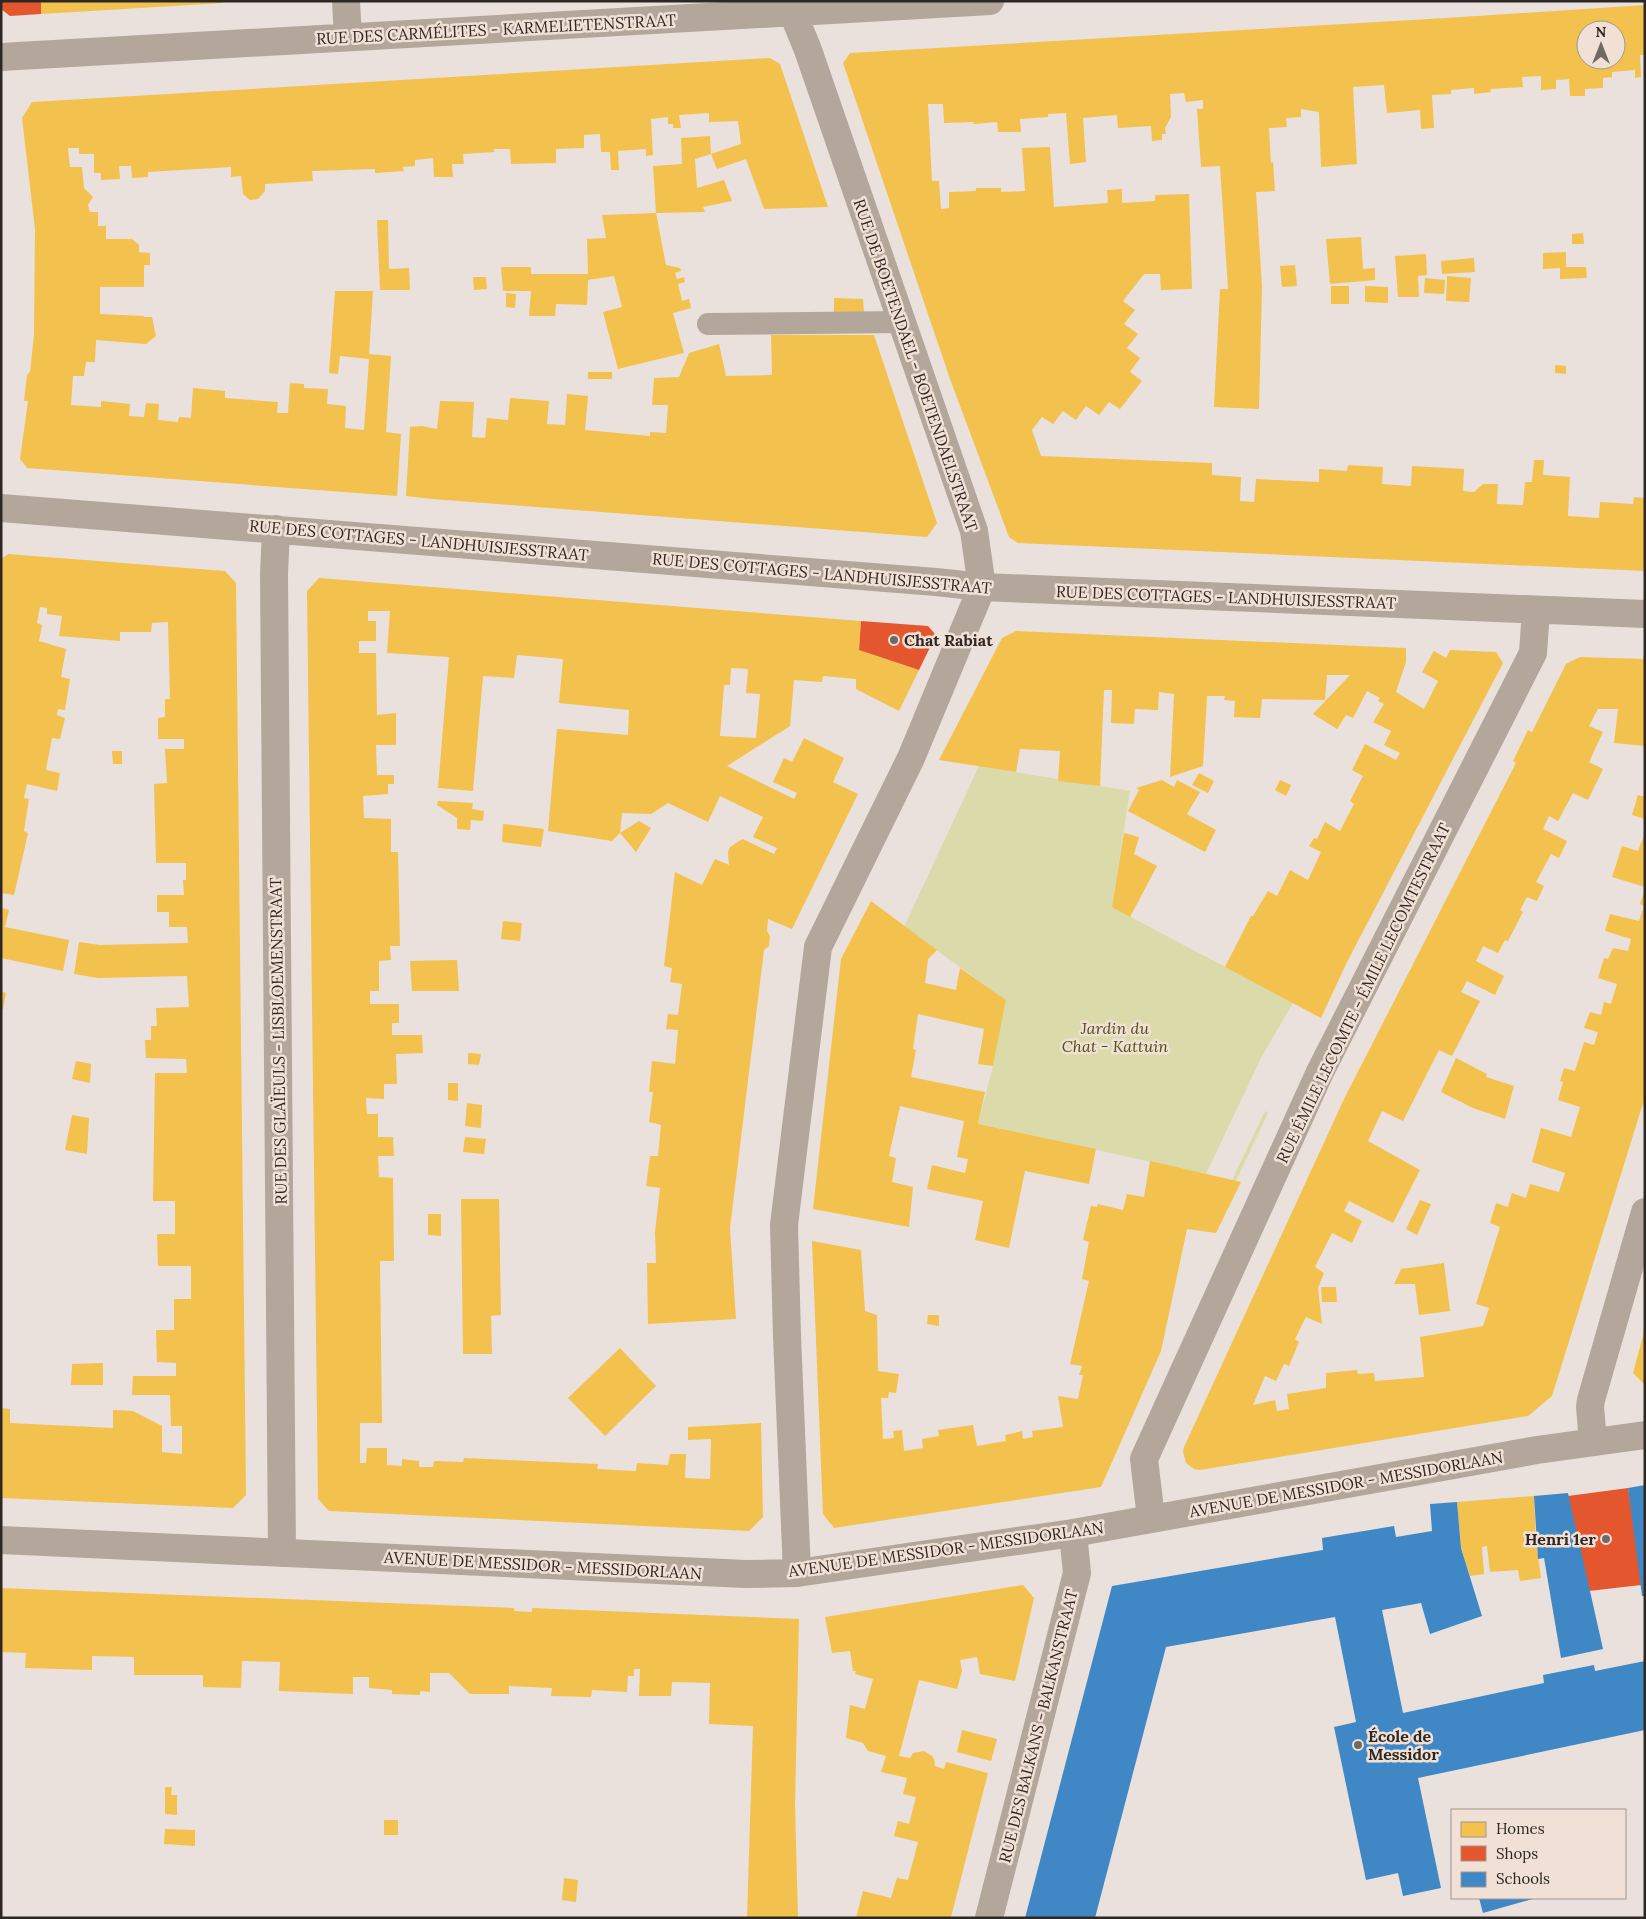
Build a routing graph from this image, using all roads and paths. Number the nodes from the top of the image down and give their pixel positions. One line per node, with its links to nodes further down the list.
1 (346, 1): 4 (street)
2 (990, 1): 3 (street, RUE DES CARMÉLITES - KARMELIETENSTRAAT)
3 (790, 7): 4 (street, RUE DES CARMÉLITES - KARMELIETENSTRAAT); 6 (street, RUE DE BOETENDAEL - BOETENDAELSTRAAT)
4 (348, 37): 5 (street, RUE DES CARMÉLITES - KARMELIETENSTRAAT)
5 (1, 57)
6 (901, 322): 7 (lane); 10 (street, RUE DE BOETENDAEL - BOETENDAELSTRAAT)
7 (708, 324)
8 (1, 508): 9 (street, RUE DES COTTAGES - LANDHUISJESSTRAAT)
9 (276, 529): 10 (street, RUE DES COTTAGES - LANDHUISJESSTRAAT); 19 (street, RUE DES GLAÏEULS - LISBLOEMENSTRAAT)
10 (982, 588): 11 (street, RUE DES COTTAGES - LANDHUISJESSTRAAT); 20 (street)
11 (1536, 610): 12 (street, RUE DES COTTAGES - LANDHUISJESSTRAAT); 16 (street, RUE ÉMILE LECOMTE - ÉMILE LECOMTESTRAAT)
12 (1645, 614)
13 (1645, 1212): 15 (street)
14 (1645, 1436): 15 (street, AVENUE DE MESSIDOR - MESSIDORLAAN)
15 (1593, 1442): 16 (street, AVENUE DE MESSIDOR - MESSIDORLAAN)
16 (1151, 1518): 17 (street, AVENUE DE MESSIDOR - MESSIDORLAAN)
17 (1073, 1533): 20 (street, AVENUE DE MESSIDOR - MESSIDORLAAN); 21 (street, RUE DES BALKANS - BALKANSTRAAT)
18 (1, 1540): 19 (street, AVENUE DE MESSIDOR - MESSIDORLAAN)
19 (282, 1553): 20 (street, AVENUE DE MESSIDOR - MESSIDORLAAN)
20 (797, 1573)
21 (989, 1918)

